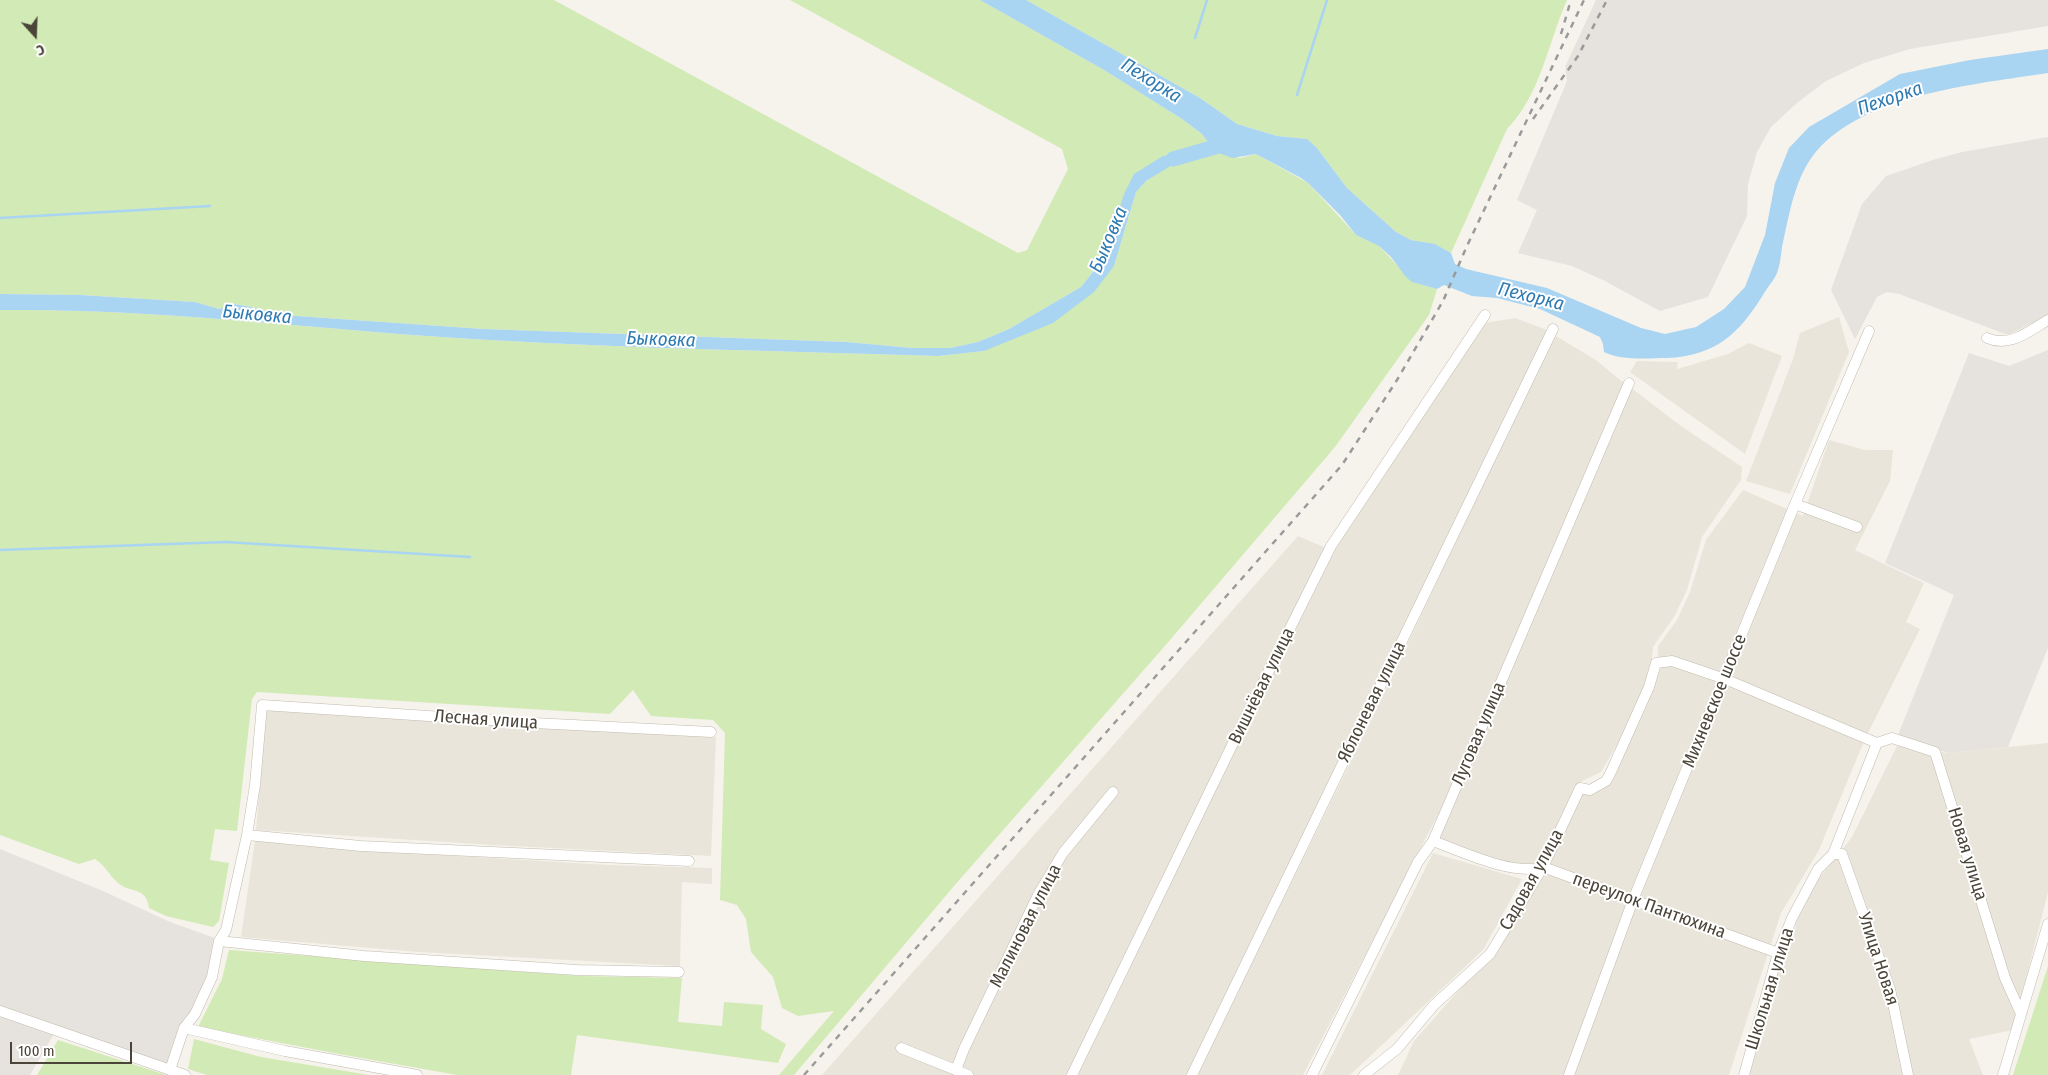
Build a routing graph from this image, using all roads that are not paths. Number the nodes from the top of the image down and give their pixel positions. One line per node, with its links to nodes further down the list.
1 (1485, 315): 32 (street, Вишнёвая улица)
2 (2048, 320): 5 (street)
3 (1553, 329): 33 (street, Яблоневая улица)
4 (1869, 331): 7 (street, Михневское шоссе)
5 (1986, 338)
6 (1629, 383): 14 (street, Луговая улица)
7 (1795, 504): 8 (street); 9 (street, Михневское шоссе)
8 (1857, 527)
9 (1725, 679): 11 (street); 17 (street, Садовая улица); 18 (street, Михневское шоссе)
10 (711, 732): 13 (street, Лесная улица)
11 (1877, 743): 15 (street, Школьная улица); 24 (street, Новая улица)
12 (1113, 792): 28 (street, Малиновая улица)
13 (247, 835): 16 (street); 20 (street)
14 (1433, 842): 17 (street, переулок Пантюхина); 34 (street, Луговая улица)
15 (1833, 854): 21 (street, Школьная улица); 38 (street, Улица Новая)
16 (690, 861)
17 (1543, 867): 18 (street, переулок Пантюхина); 35 (street, Садовая улица)
18 (1633, 900): 21 (street, переулок Пантюхина); 36 (street, Михневское шоссе)
19 (2048, 924): 24 (street)
20 (218, 941): 22 (street); 25 (street)
21 (1778, 953): 37 (street, Школьная улица)
22 (680, 972)
23 (0, 1011): 27 (street)
24 (2021, 1014): 39 (street)
25 (184, 1028): 27 (street); 30 (street)
26 (901, 1048): 28 (street)
27 (170, 1070): 29 (street)
28 (956, 1070): 31 (street)
29 (185, 1075)
30 (417, 1075)
31 (968, 1075)
32 (1072, 1075)
33 (1192, 1075)
34 (1312, 1075)
35 (1364, 1075)
36 (1569, 1075)
37 (1744, 1075)
38 (1908, 1075)
39 (2003, 1075)

